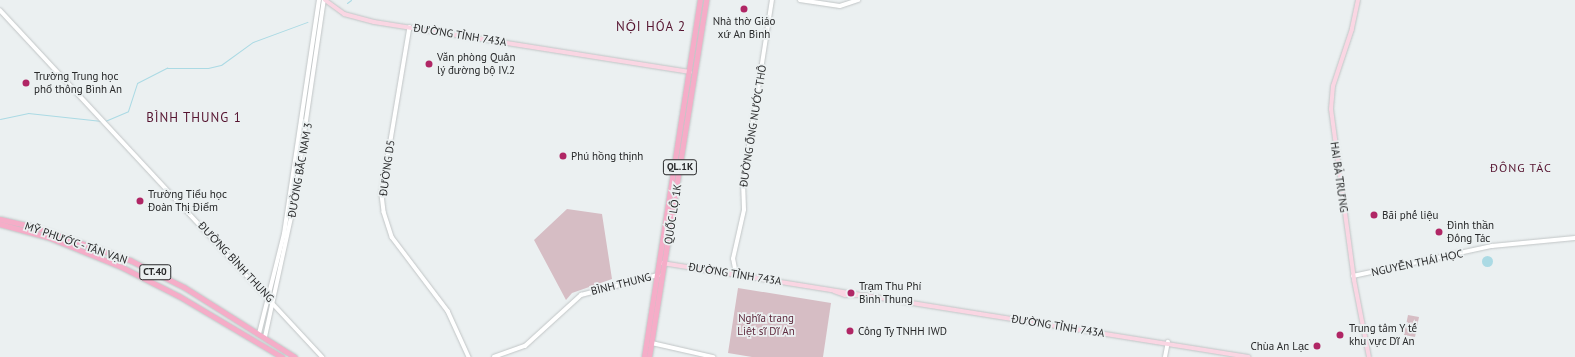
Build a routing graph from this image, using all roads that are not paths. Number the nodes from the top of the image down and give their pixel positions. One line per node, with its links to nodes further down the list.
1 (319, 0): 22 (street, ĐƯỜNG BẮC NAM 3)
2 (324, 0): 10 (main road, ĐƯỜNG TỈNH 743A); 23 (street, ĐƯỜNG BẮC NAM 3)
3 (700, 0): 11 (main road, QUỐC LỘ 1K / QL.1K)
4 (706, 0): 11 (main road, QUỐC LỘ 1K / QL.1K)
5 (772, 0): 17 (street, ĐƯỜNG ỐNG NƯỚC THÔ)
6 (800, 0): 7 (street)
7 (858, 0)
8 (1358, 0): 19 (main road, HAI BÀ TRƯNG)
9 (0, 10): 22 (street, ĐƯỜNG BÌNH THUNG)
10 (410, 27): 11 (main road, ĐƯỜNG TỈNH 743A); 31 (street, ĐƯỜNG D5)
11 (692, 73): 15 (main road, QUỐC LỘ 1K / QL.1K)
12 (0, 219): 20 (main road, MỸ PHƯỚC - TÂN VẠN / CT.40)
13 (0, 224): 21 (main road, MỸ PHƯỚC - TÂN VẠN / CT.40)
14 (1575, 238): 19 (street, NGUYỄN THÁI HỌC)
15 (663, 263): 16 (main road, QUỐC LỘ 1K / QL.1K); 17 (main road, ĐƯỜNG TỈNH 743A); 18 (main road, QUỐC LỘ 1K / QL.1K)
16 (664, 273): 18 (main road); 27 (main road, QUỐC LỘ 1K / QL.1K)
17 (736, 274): 26 (main road, ĐƯỜNG TỈNH 743A)
18 (658, 275): 27 (main road, QUỐC LỘ 1K / QL.1K); 32 (street, BÌNH THUNG)
19 (1354, 276): 38 (main road, HAI BÀ TRƯNG)
20 (176, 283): 21 (main road); 24 (main road, MỸ PHƯỚC - TÂN VẠN / CT.40)
21 (172, 292): 28 (main road, MỸ PHƯỚC - TÂN VẠN / CT.40)
22 (268, 297): 23 (street, ĐƯỜNG BÌNH THUNG); 24 (street, ĐƯỜNG BẮC NAM 3)
23 (274, 303): 25 (street, ĐƯỜNG BẮC NAM 3); 30 (street, ĐƯỜNG BÌNH THUNG)
24 (259, 334): 25 (main road, MỸ PHƯỚC - TÂN VẠN / CT.40)
25 (265, 337): 29 (main road, MỸ PHƯỚC - TÂN VẠN / CT.40)
26 (1168, 342): 36 (street); 37 (main road, ĐƯỜNG TỈNH 743A)
27 (649, 343): 33 (main road, QUỐC LỘ 1K / QL.1K); 34 (main road, QUỐC LỘ 1K / QL.1K); 35 (street)
28 (282, 357)
29 (295, 357)
30 (323, 357)
31 (469, 357)
32 (494, 357)
33 (644, 357)
34 (649, 357)
35 (713, 357)
36 (1165, 357)
37 (1249, 357)
38 (1369, 357)

